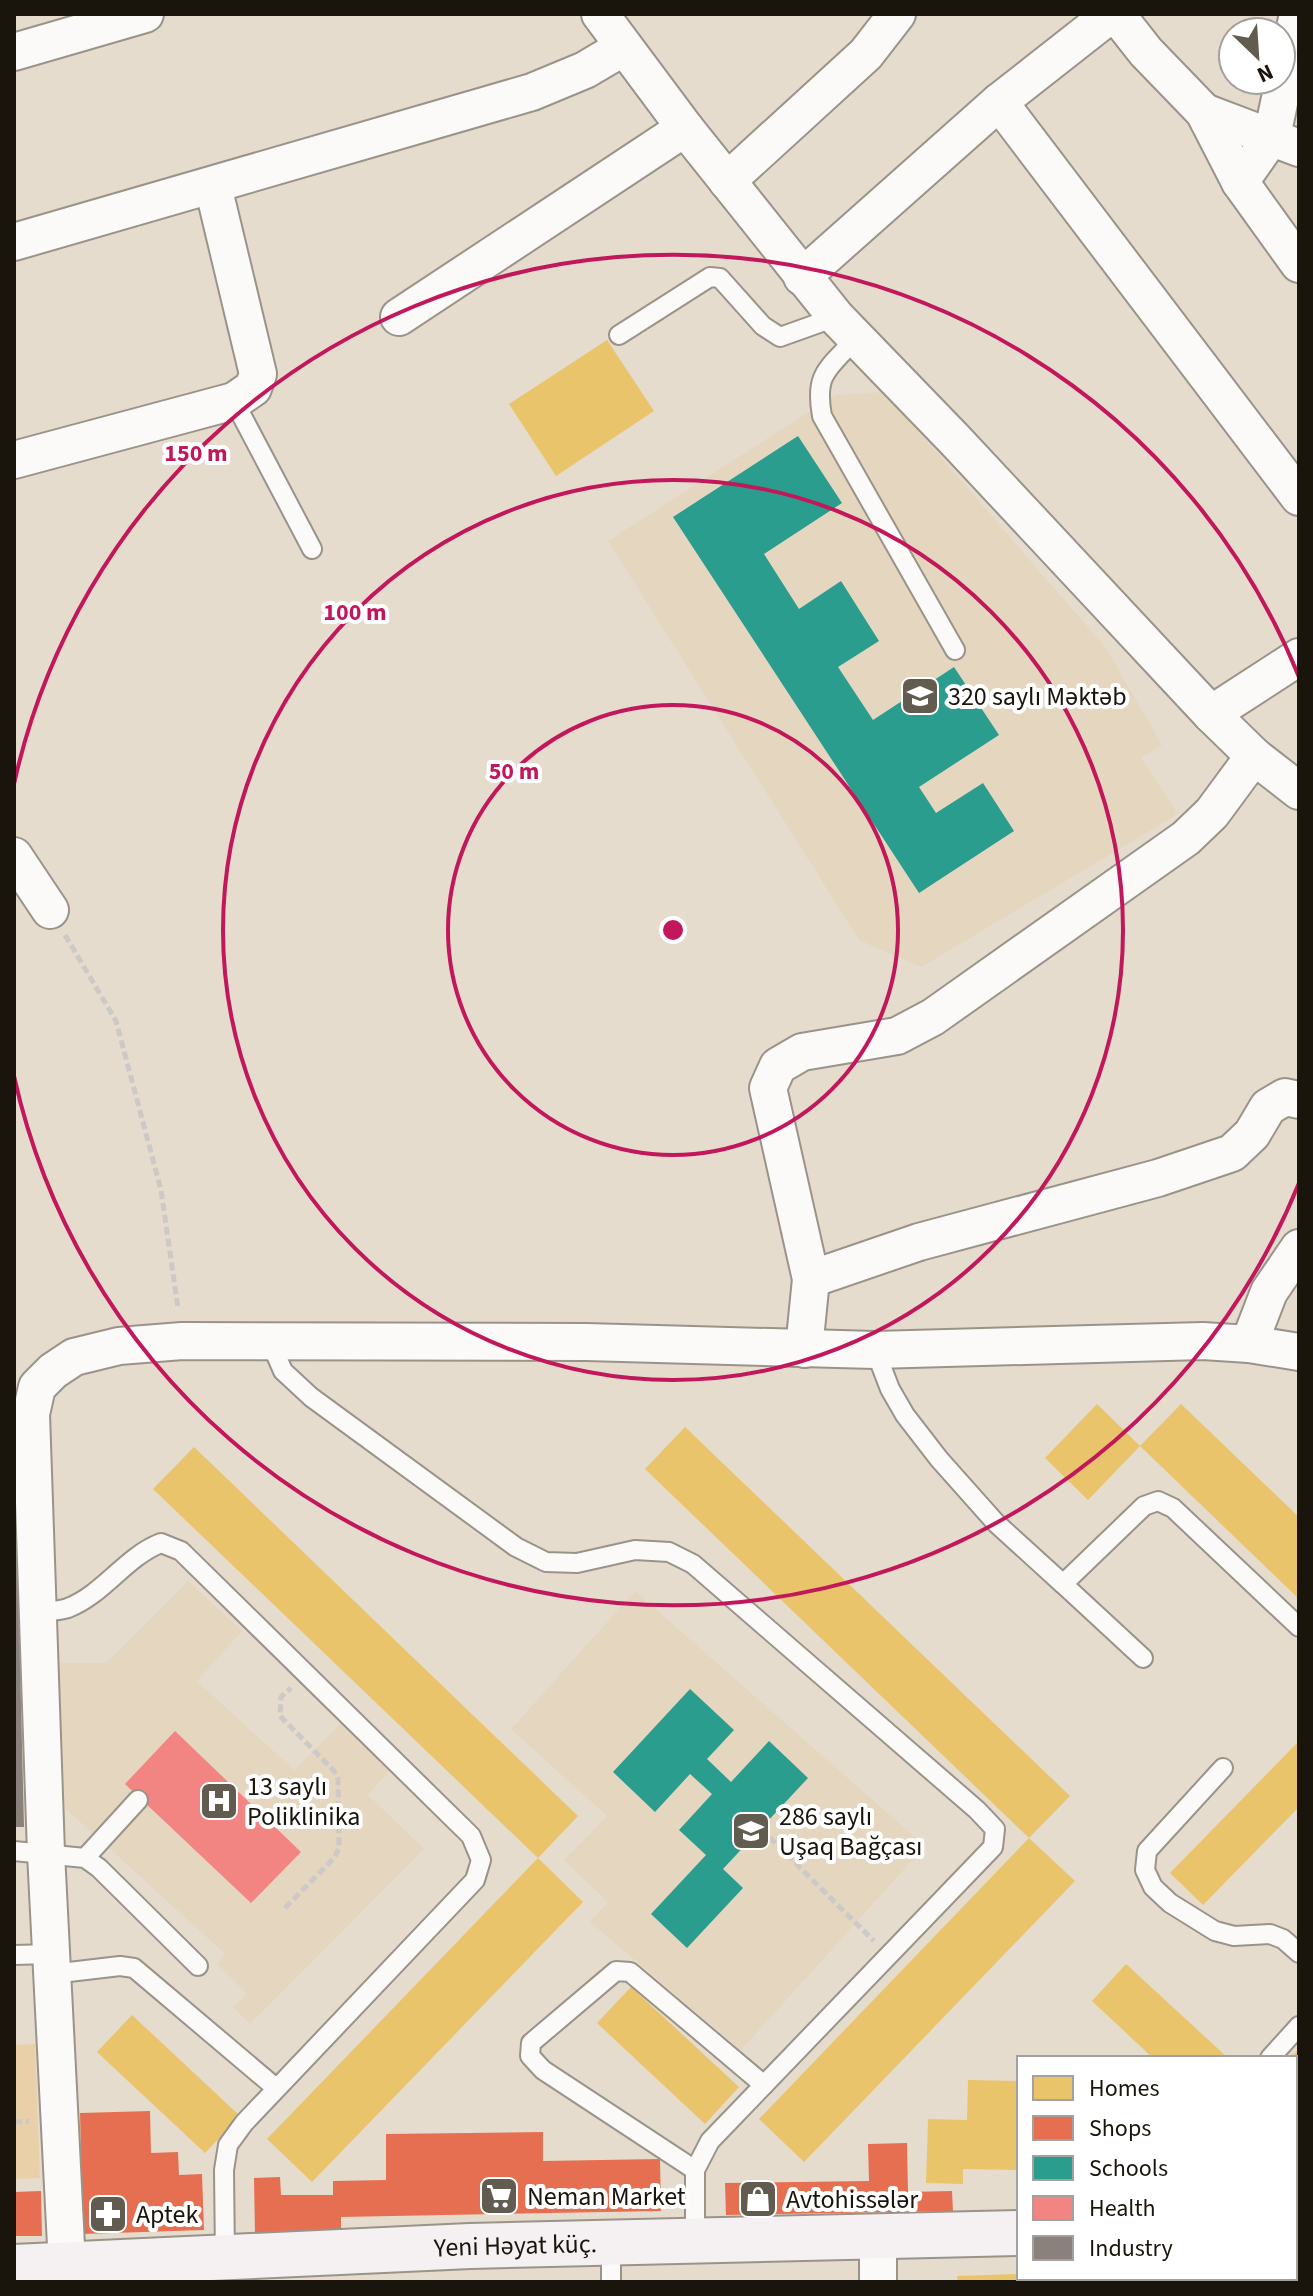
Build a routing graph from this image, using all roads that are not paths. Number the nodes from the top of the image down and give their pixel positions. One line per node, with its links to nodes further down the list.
1 (145, 14): 7 (street)
2 (600, 14): 6 (street)
3 (897, 14): 12 (street)
4 (1114, 14): 8 (street); 9 (street)
5 (1298, 14): 11 (street)
6 (624, 47): 10 (street); 14 (street)
7 (14, 52)
8 (999, 102): 17 (street); 23 (street)
9 (1204, 112): 11 (street); 13 (street)
10 (685, 128): 12 (street); 18 (street)
11 (1285, 142): 13 (street)
12 (727, 181): 17 (street)
13 (1240, 182): 16 (street)
14 (213, 186): 15 (street); 21 (street)
15 (14, 242)
16 (1299, 264)
17 (802, 277): 19 (street)
18 (399, 317)
19 (846, 327): 20 (lane); 25 (lane); 27 (street)
20 (619, 335)
21 (234, 401): 22 (street); 24 (lane)
22 (14, 460)
23 (1299, 497)
24 (312, 549)
25 (955, 650)
26 (1299, 657): 27 (street)
27 (1211, 714): 28 (street)
28 (1254, 756): 29 (street); 34 (street)
29 (1299, 791)
30 (14, 856): 31 (street)
31 (50, 910)
32 (1299, 1100): 34 (street)
33 (1299, 1248): 36 (street)
34 (811, 1279): 37 (street)
35 (269, 1339): 37 (street); 41 (street); 54 (lane)
36 (1249, 1344): 38 (street); 39 (street)
37 (804, 1349): 38 (street)
38 (875, 1350): 40 (lane)
39 (1299, 1352)
40 (1063, 1584): 42 (lane); 43 (lane)
41 (37, 1613): 46 (street); 55 (lane)
42 (1299, 1627)
43 (1143, 1658)
44 (1223, 1768): 48 (lane)
45 (138, 1800): 47 (lane)
46 (30, 1852): 47 (lane); 50 (street)
47 (85, 1858): 51 (lane)
48 (1299, 1953)
49 (14, 1955): 50 (lane)
50 (52, 1964): 55 (lane); 61 (street)
51 (198, 1966)
52 (1299, 2026): 53 (lane)
53 (1272, 2056)
54 (764, 2085): 56 (lane); 56 (lane)
55 (276, 2088): 62 (lane)
56 (695, 2170): 59 (lane)
57 (1017, 2233): 58 (street, Yeni Həyat küç.)
58 (878, 2238): 59 (street, Yeni Həyat küç.); 63 (street)
59 (695, 2241): 60 (street, Yeni Həyat küç.)
60 (611, 2263): 62 (street, Yeni Həyat küç.)
61 (37, 2270): 62 (street, Yeni Həyat küç.)
62 (227, 2270)
63 (878, 2282)

